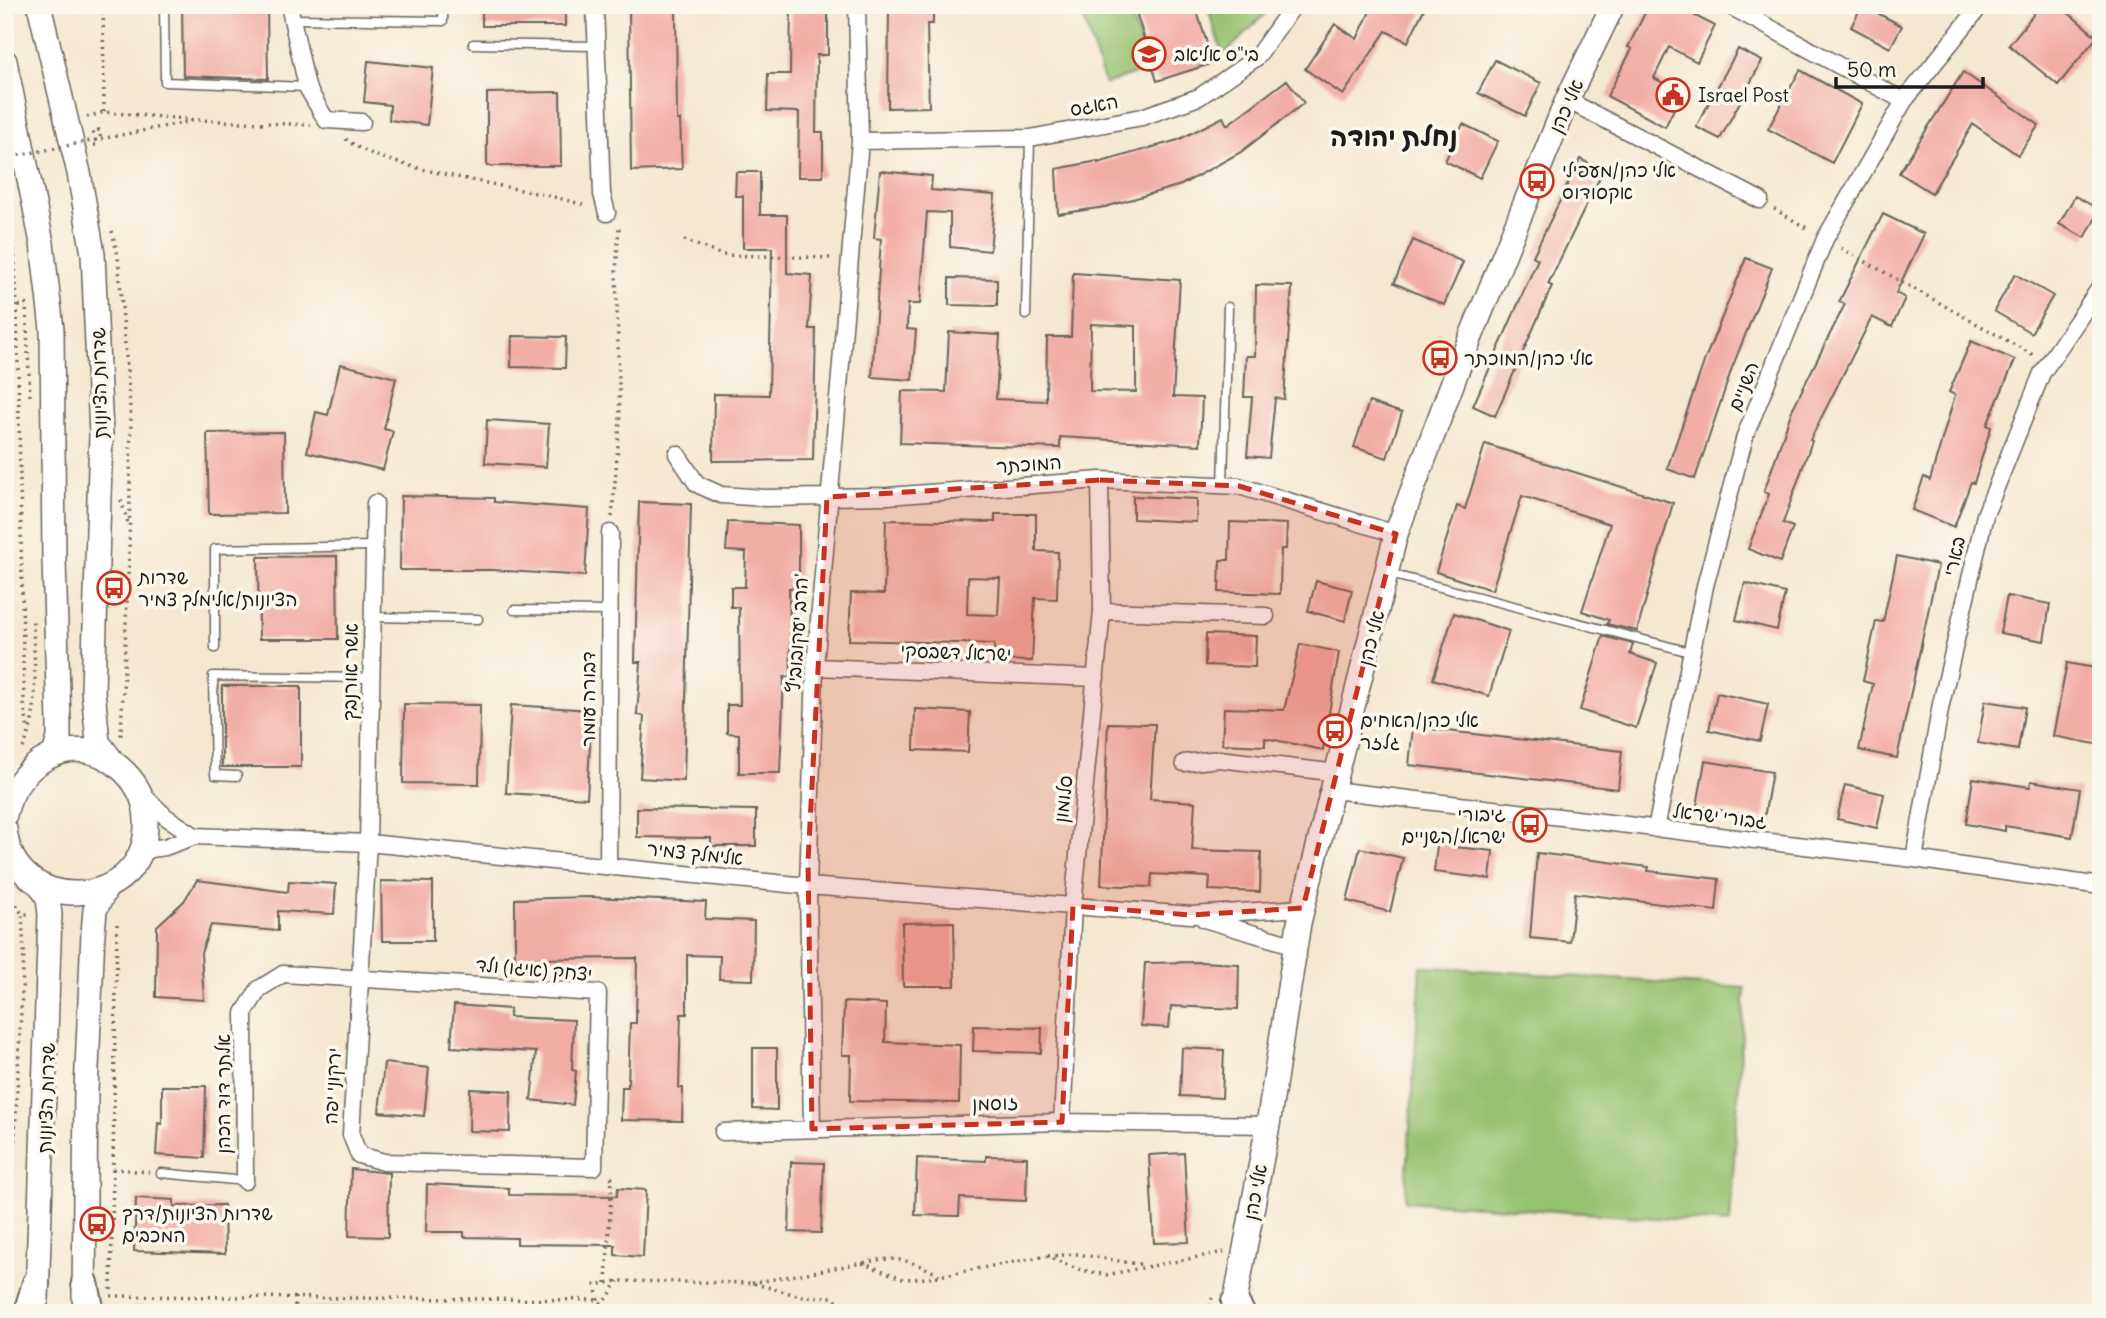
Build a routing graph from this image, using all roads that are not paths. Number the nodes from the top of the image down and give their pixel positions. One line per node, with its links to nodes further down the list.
1 (39, 5): 46 (street, שדרות הציונות)
2 (164, 5): 14 (lane)
3 (443, 5): 10 (lane)
4 (595, 5): 12 (street)
5 (857, 5): 19 (street, הרב יעקובוביץ')
6 (1294, 5): 18 (street, האגס)
7 (1613, 5): 15 (street, אלי כהן)
8 (1728, 5): 16 (street)
9 (1981, 5): 16 (street, השניים)
10 (290, 12): 14 (street)
11 (473, 44): 12 (lane)
12 (596, 46): 21 (street)
13 (5, 61): 45 (street)
14 (307, 87): 17 (street)
15 (1567, 100): 20 (street); 31 (street, אלי כהן)
16 (1904, 102): 41 (street, השניים)
17 (362, 122)
18 (1030, 138): 19 (street, האגס); 24 (lane)
19 (860, 141): 28 (street, הרב יעקובוביץ')
20 (1760, 200)
21 (607, 213)
22 (2101, 286): 58 (street, בארי)
23 (1228, 307): 27 (lane)
24 (1026, 315)
25 (677, 454): 28 (street, המוכתר)
26 (1100, 480): 27 (street, המוכתר); 28 (street, המוכתר); 36 (street, סלומון)
27 (1223, 485): 31 (street, המוכתר)
28 (827, 498): 42 (street, הרב יעקובוביץ')
29 (374, 503): 32 (street, אשר אורנבך)
30 (610, 533): 35 (street, דבורה עומר)
31 (1396, 534): 33 (street, אלי כהן)
32 (374, 546): 38 (street, אשר אורנבך); 40 (lane)
33 (1387, 573): 41 (lane); 49 (street, אלי כהן)
34 (514, 610): 35 (lane)
35 (610, 611): 59 (street, דבורה עומר)
36 (1102, 611): 37 (street); 44 (street, סלומון)
37 (1266, 616)
38 (372, 617): 39 (lane); 43 (street, אשר אורנבך)
39 (478, 619)
40 (215, 648)
41 (1690, 652): 53 (street, השניים)
42 (815, 667): 44 (street, ישראל דשבסקי); 61 (street, הרב יעקובוביץ')
43 (371, 678): 48 (lane); 55 (street, אשר אורנבך)
44 (1096, 678): 64 (street, סלומון)
45 (54, 754): 46 (street); 51 (street)
46 (113, 762): 50 (street)
47 (1184, 764): 49 (street, גבורי ישראל)
48 (237, 776)
49 (1336, 781): 53 (street, גבורי ישראל); 65 (street, אלי כהן)
50 (141, 793): 54 (street); 56 (street)
51 (6, 805)
52 (5, 829): 57 (street)
53 (1656, 829): 58 (street, גבורי ישראל)
54 (195, 836): 55 (street, אלימלך צמיר); 56 (street, אלימלך צמיר)
55 (368, 843): 59 (street, אלימלך צמיר); 68 (street, ירקוני יפה)
56 (142, 850): 63 (street)
57 (9, 855): 60 (street)
58 (1914, 859): 62 (street, גבורי ישראל)
59 (608, 866): 61 (street, אלימלך צמיר)
60 (40, 885): 63 (street); 76 (street, שדרות הציונות)
61 (808, 886): 64 (street, אלימלך צמיר); 71 (street, הרב יעקובוביץ')
62 (2101, 886)
63 (107, 887): 77 (street, שדרות הציונות)
64 (1073, 906): 66 (street, אלימלך צמיר); 69 (street, סלומון)
65 (1303, 908): 66 (street, אלימלך צמיר); 67 (street, אלי כהן)
66 (1191, 915): 67 (street, אלימלך צמיר)
67 (1296, 946): 70 (street, אלי כהן)
68 (360, 977): 73 (street, יצחק (איגו) ולד); 73 (street, ירקוני יפה); 75 (street, אלתר דוד הכהן)
69 (1062, 1122): 70 (street, זוסמן); 71 (street, זוסמן)
70 (1268, 1125): 80 (street, אלי כהן)
71 (812, 1129): 72 (street, זוסמן)
72 (723, 1132)
73 (594, 1167)
74 (161, 1173): 75 (lane)
75 (245, 1181)
76 (36, 1283): 79 (main road); 81 (street, שדרות הציונות)
77 (85, 1283): 78 (main road); 82 (street, שדרות הציונות)
78 (105, 1304)
79 (17, 1307)
80 (1236, 1309)
81 (38, 1313)
82 (83, 1313)

